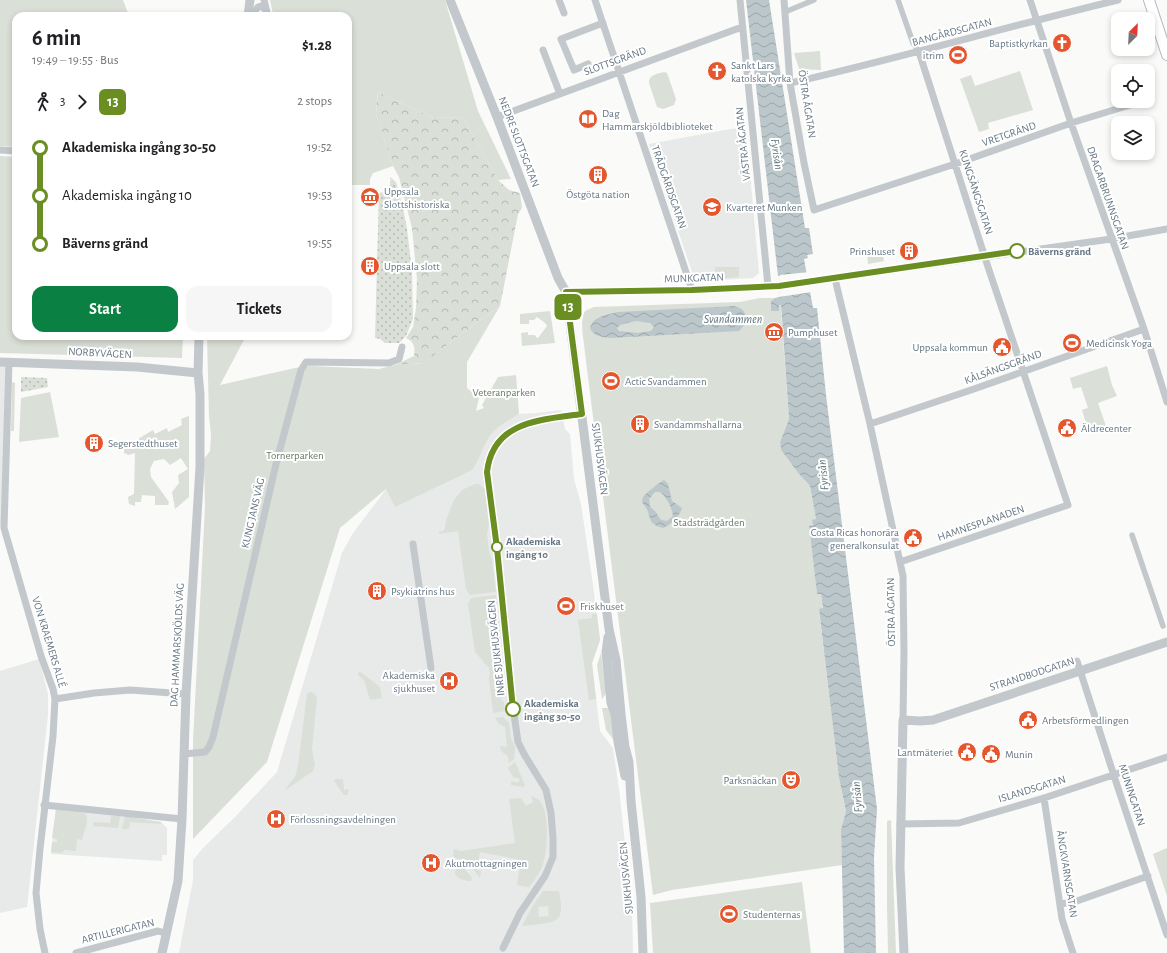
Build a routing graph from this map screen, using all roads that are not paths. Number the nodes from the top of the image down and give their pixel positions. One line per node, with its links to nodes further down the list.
1 (250, 0): 14 (street)
2 (256, 0): 15 (street)
3 (264, 0): 18 (street)
4 (450, 0): 32 (street, NEDRE SLOTTSGATAN)
5 (558, 0): 20 (street)
6 (595, 0): 22 (street, TRÄDGÅRDSGATAN)
7 (740, 0): 23 (street, VÄSTRA ÅGATAN)
8 (784, 0): 19 (street, ÖSTRA ÅGATAN)
9 (814, 0): 19 (street)
10 (898, 0): 25 (street, KUNGSÄNGSGATAN)
11 (1030, 0): 21 (street, DRAGARBRUNNSGATAN)
12 (1118, 0): 21 (street, BANGÅRDSGATAN)
13 (1149, 0): 26 (main road)
14 (252, 12)
15 (253, 12)
16 (254, 12): 17 (street)
17 (266, 12)
18 (267, 12)
19 (784, 12): 29 (street, ÖSTRA ÅGATAN)
20 (564, 13)
21 (1037, 20): 25 (street, BANGÅRDSGATAN); 33 (street, DRAGARBRUNNSGATAN)
22 (603, 23): 27 (street); 28 (street, TRÄDGÅRDSGATAN)
23 (742, 27): 28 (street, SLOTTSGRÄND); 42 (street, VÄSTRA ÅGATAN)
24 (543, 50): 30 (street)
25 (919, 52): 29 (street, BANGÅRDSGATAN); 36 (street, KUNGSÄNGSGATAN)
26 (1167, 55)
27 (588, 64)
28 (618, 72): 30 (street, SLOTTSGRÄND); 43 (street, TRÄDGÅRDSGATAN)
29 (790, 83): 37 (street, ÖSTRA ÅGATAN)
30 (560, 94): 32 (street, SLOTTSGRÄND)
31 (1120, 108): 33 (street, VRETGRÄND)
32 (497, 117): 44 (street, NEDRE SLOTTSGATAN)
33 (1071, 123): 36 (street, VRETGRÄND); 39 (street, DRAGARBRUNNSGATAN)
34 (0, 150): 35 (street)
35 (12, 151)
36 (952, 165): 37 (street, VRETGRÄND); 40 (street, KUNGSÄNGSGATAN)
37 (814, 210)
38 (1167, 229): 39 (street)
39 (1111, 239): 40 (street); 45 (street, DRAGARBRUNNSGATAN)
40 (984, 256): 41 (street); 49 (street, KUNGSÄNGSGATAN)
41 (836, 278): 42 (street, MUNKGATAN); 53 (street, ÖSTRA ÅGATAN)
42 (768, 286): 43 (street, MUNKGATAN)
43 (692, 290): 44 (street, MUNKGATAN)
44 (566, 292): 52 (street, SJUKHUSVÄGEN)
45 (1144, 329): 49 (street, KÅLSÄNGSGRÄND); 51 (street, DRAGARBRUNNSGATAN)
46 (199, 340): 50 (street, DAG HAMMARSKJÖLDS VÄG)
47 (402, 347): 66 (street, KUNG JANS VÄG)
48 (5, 362): 50 (street, NORBYVÄGEN); 64 (street, VON KRAEMERS ALLÉ)
49 (1024, 371): 53 (street, KÅLSÄNGSGRÄND); 54 (street, KUNGSÄNGSGATAN)
50 (198, 373): 63 (street, DAG HAMMARSKJÖLDS VÄG)
51 (1167, 402)
52 (582, 414): 77 (street, INRE SJUKHUSVÄGEN); 81 (street, SJUKHUSVÄGEN)
53 (870, 424): 57 (street, ÖSTRA ÅGATAN)
54 (1068, 505): 57 (street, HAMNESPLANADEN)
55 (1132, 535): 58 (street)
56 (413, 544): 61 (street)
57 (900, 562): 65 (street, ÖSTRA ÅGATAN)
58 (1163, 626)
59 (1167, 642): 62 (street, STRANDBODGATAN)
60 (1077, 661): 62 (street, MUNINGATAN)
61 (431, 668)
62 (1080, 671): 65 (street, STRANDBODGATAN); 68 (street, MUNINGATAN)
63 (186, 694): 64 (street); 66 (street, DAG HAMMARSKJÖLDS VÄG)
64 (55, 699): 70 (street, VON KRAEMERS ALLÉ)
65 (902, 720): 72 (street, ÖSTRA ÅGATAN)
66 (184, 754): 71 (street, DAG HAMMARSKJÖLDS VÄG)
67 (1167, 757): 68 (street, ISLANDSGATAN)
68 (1114, 775): 69 (street, ISLANDSGATAN); 73 (street, MUNINGATAN)
69 (1044, 798): 72 (street, ISLANDSGATAN); 74 (street, ÅNGKVARNSGATAN)
70 (44, 805): 71 (street); 78 (street, VON KRAEMERS ALLÉ)
71 (182, 819): 75 (street, DAG HAMMARSKJÖLDS VÄG)
72 (900, 824): 82 (street, ÖSTRA ÅGATAN)
73 (1148, 876): 74 (street); 76 (street, MUNINGATAN)
74 (1060, 904): 83 (street, ÅNGKVARNSGATAN)
75 (165, 933): 79 (street, ARTILLERIGATAN); 80 (street, DAG HAMMARSKJÖLDS VÄG)
76 (1167, 935)
77 (503, 948)
78 (45, 953)
79 (76, 953)
80 (162, 953)
81 (643, 953)
82 (904, 953)
83 (1074, 953)

